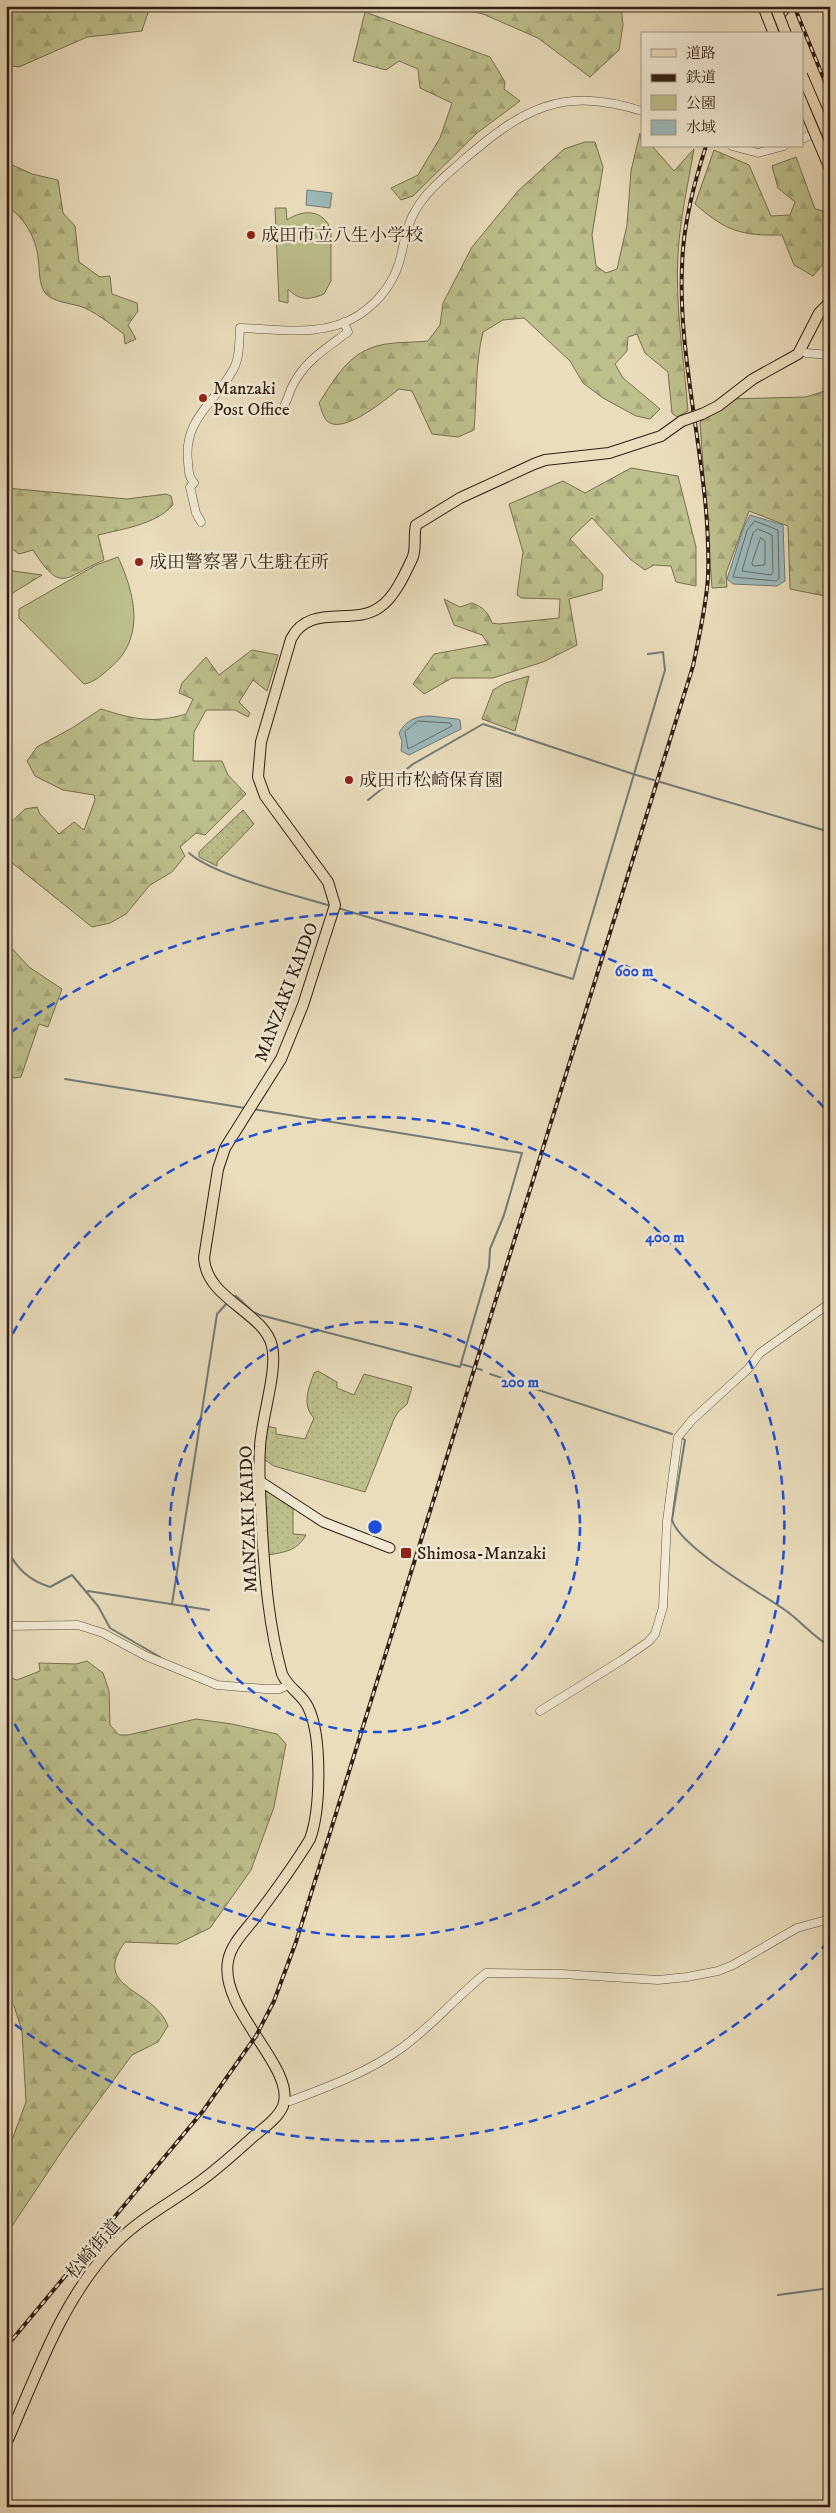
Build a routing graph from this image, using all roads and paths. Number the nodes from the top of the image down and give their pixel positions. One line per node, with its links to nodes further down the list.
1 (762, 6): 3 (main road, bridge)
2 (775, 6): 4 (main road, bridge)
3 (773, 32)
4 (785, 32)
5 (804, 80): 10 (main road, bridge)
6 (804, 108): 13 (main road, bridge)
7 (641, 111): 15 (street)
8 (830, 126): 9 (street)
9 (804, 138)
10 (830, 140)
11 (739, 148): 12 (street)
12 (777, 148)
13 (830, 169)
14 (830, 302): 16 (main road)
15 (344, 322): 18 (street); 19 (street)
16 (800, 350): 17 (street); 21 (main road, MANZAKI KAIDO, bridge)
17 (830, 355)
18 (283, 408)
19 (201, 522)
20 (830, 1303): 25 (street)
21 (260, 1481): 22 (main road); 24 (main road, MANZAKI KAIDO)
22 (390, 1548)
23 (6, 1626): 24 (street)
24 (288, 1685): 27 (main road, MANZAKI KAIDO)
25 (540, 1711)
26 (829, 1919): 27 (street)
27 (284, 2101): 28 (main road, 松崎街道)
28 (6, 2444)

